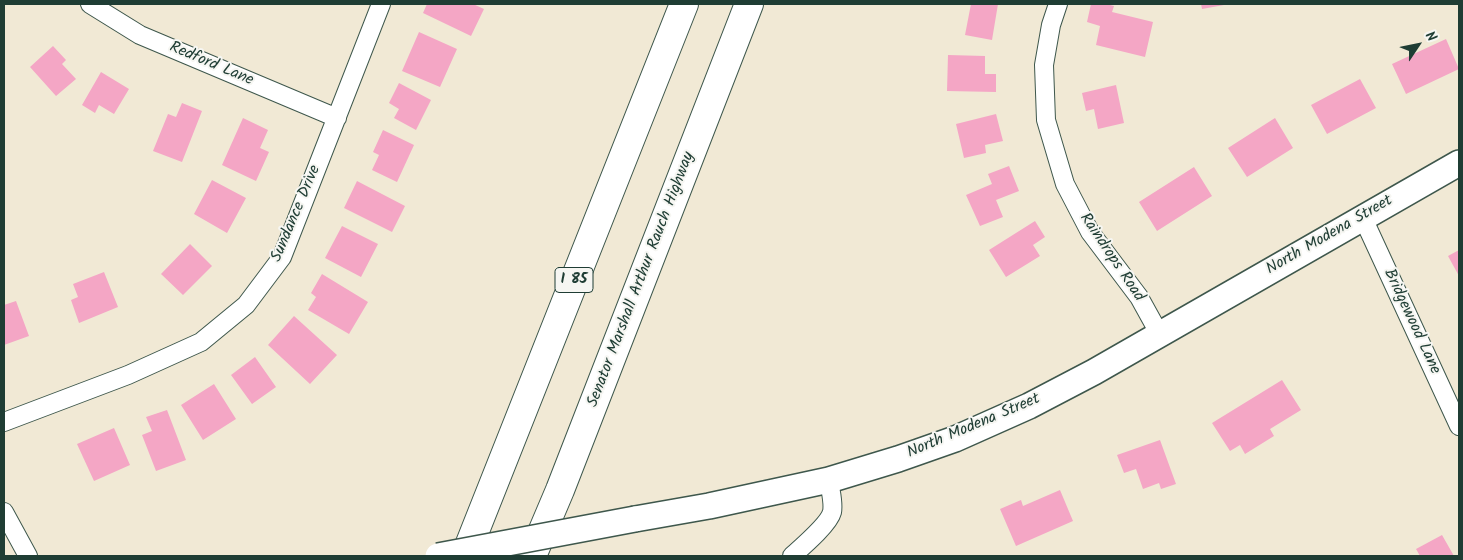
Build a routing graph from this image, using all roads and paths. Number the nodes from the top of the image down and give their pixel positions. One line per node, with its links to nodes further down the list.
1 (90, 4): 6 (street, Redford Lane)
2 (382, 4): 6 (street, Sundance Drive)
3 (684, 4): 16 (highway, I 85)
4 (749, 4): 17 (highway, Senator Marshall Arthur Rauch Highway)
5 (1058, 4): 9 (street, Raindrops Road)
6 (337, 118): 10 (street, Sundance Drive)
7 (1459, 163): 8 (street, North Modena Street)
8 (1363, 218): 9 (street, North Modena Street); 11 (street, Bridgewood Lane)
9 (1160, 335): 12 (street, North Modena Street)
10 (4, 422)
11 (1459, 426)
12 (829, 480): 15 (street, North Modena Street, bridge); 18 (street)
13 (4, 512): 14 (street)
14 (28, 556)
15 (438, 556)
16 (465, 556)
17 (532, 556)
18 (792, 556)

